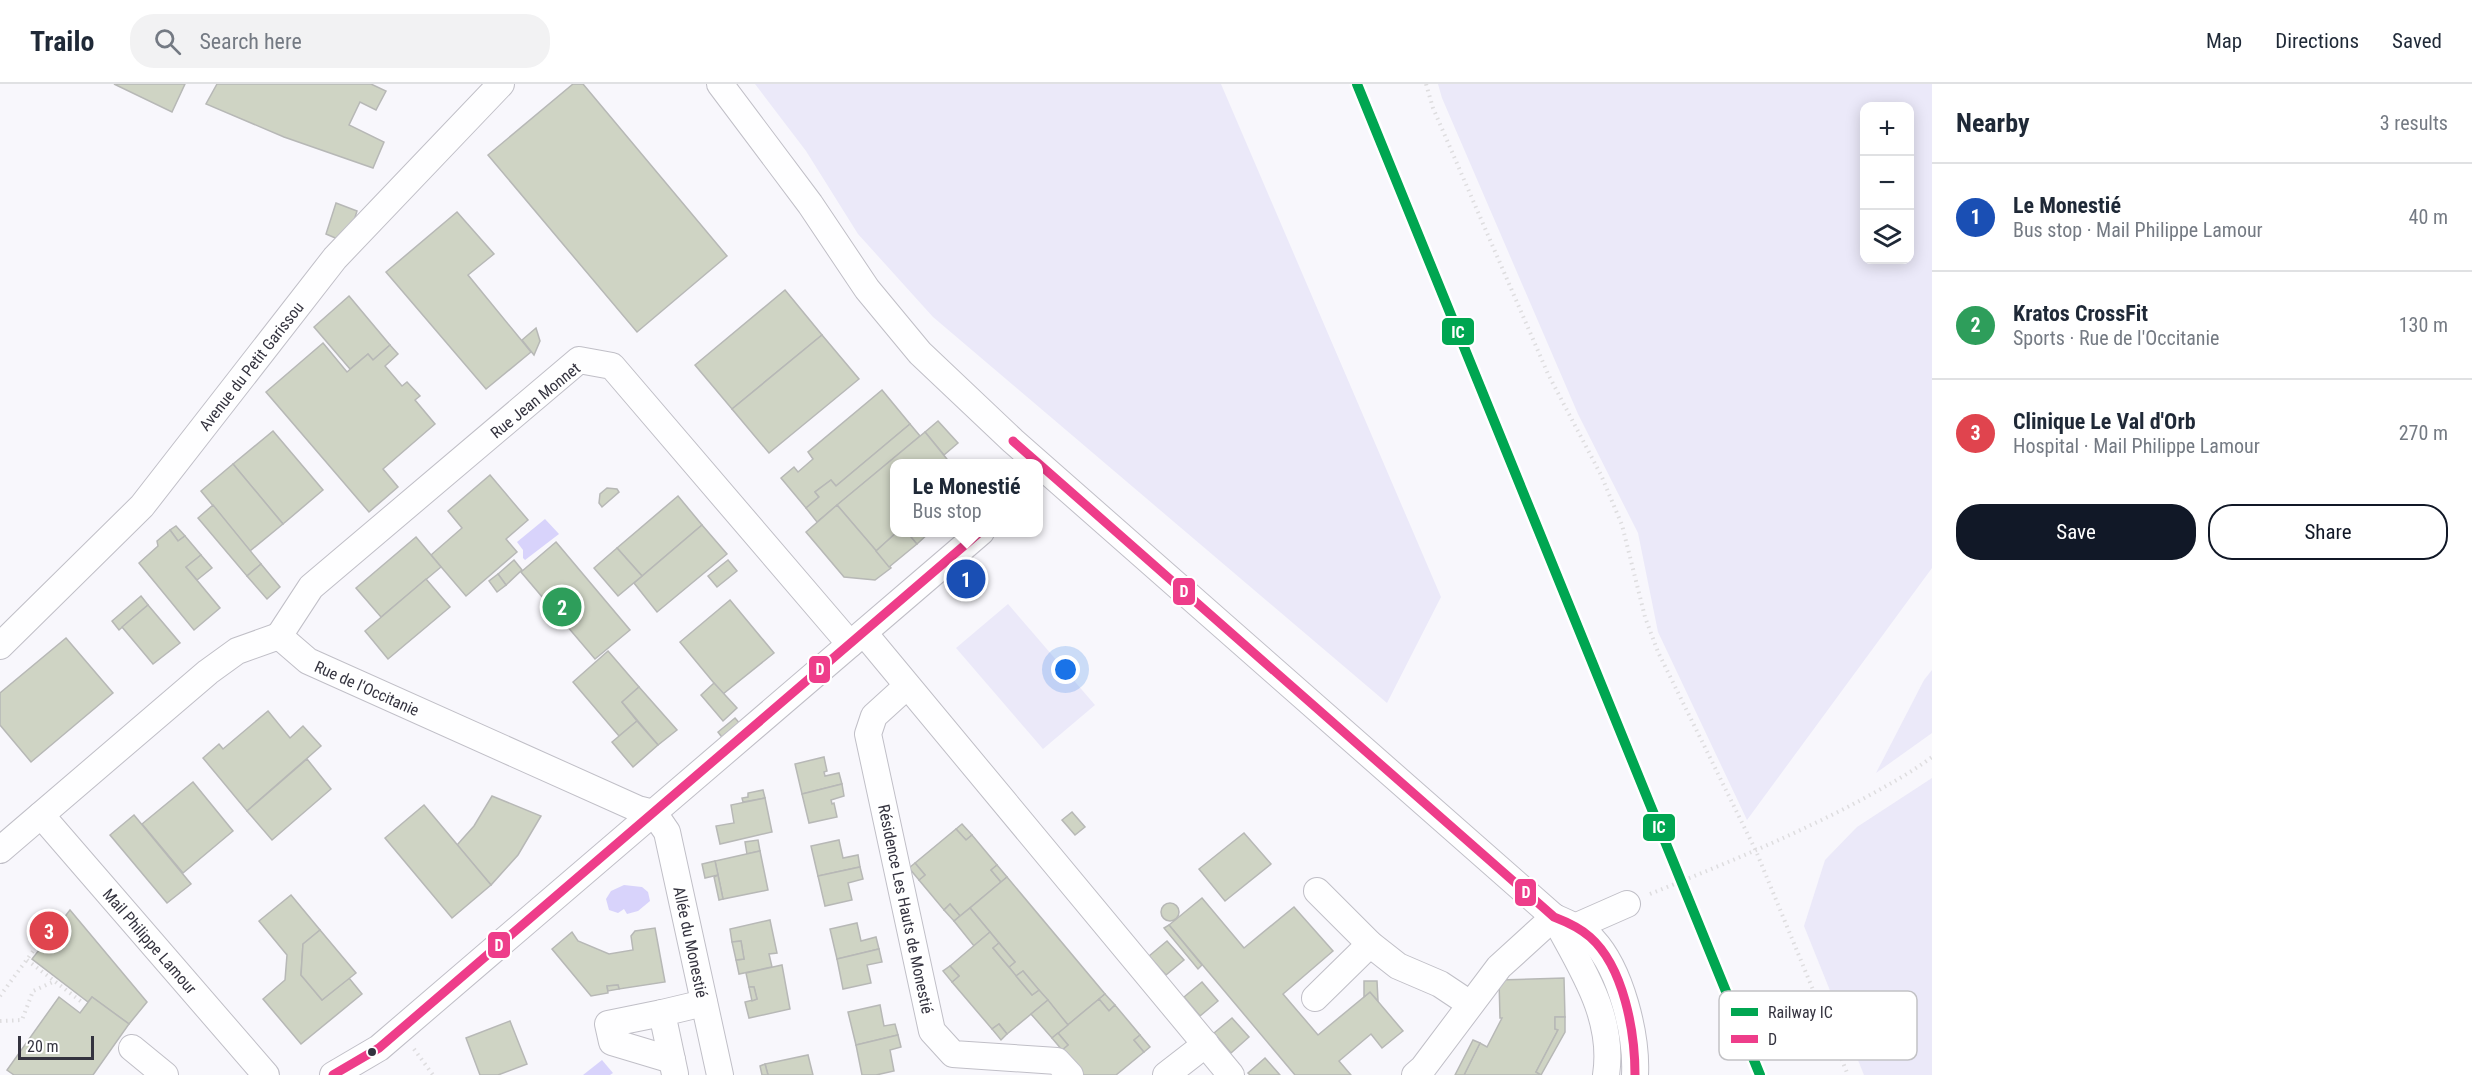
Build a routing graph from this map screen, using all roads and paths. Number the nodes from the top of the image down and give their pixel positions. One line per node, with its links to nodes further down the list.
1 (501, 84): 9 (street, Avenue du Petit Garissou)
2 (720, 84): 4 (street)
3 (1426, 84): 15 (path)
4 (1011, 452)
5 (1047, 485): 19 (street)
6 (975, 537): 8 (street)
7 (279, 636): 8 (street, Rue Jean Monnet); 12 (street, Rue de l'Occitanie); 13 (street)
8 (857, 639): 10 (street); 12 (street)
9 (0, 646)
10 (907, 686): 31 (street); 42 (street, Résidence Les Hauts de Monestié)
11 (1932, 757): 15 (path)
12 (654, 813): 27 (street, Allée du Monestié); 33 (street)
13 (41, 815): 14 (street); 36 (street, Mail Philippe Lamour)
14 (0, 850)
15 (1756, 851): 17 (path); 23 (path)
16 (1317, 891): 20 (street)
17 (1627, 904): 19 (street)
18 (56, 920): 21 (path)
19 (1565, 922): 28 (street); 37 (street); 46 (street)
20 (1370, 944): 25 (street); 28 (street)
21 (27, 960): 22 (path); 24 (path)
22 (55, 981): 26 (path); 30 (path)
23 (1814, 991)
24 (0, 996)
25 (1315, 998)
26 (83, 1003)
27 (704, 1003): 29 (street); 41 (street, Allée du Monestié)
28 (1470, 1004): 45 (street)
29 (662, 1013): 35 (street); 35 (street)
30 (0, 1021)
31 (1206, 1044): 43 (street); 44 (street)
32 (132, 1048): 38 (street)
33 (379, 1048): 39 (street); 40 (street)
34 (1842, 1060): 47 (path)
35 (674, 1067)
36 (267, 1073)
37 (1638, 1073)
38 (165, 1075)
39 (333, 1075)
40 (361, 1075)
41 (720, 1075)
42 (1070, 1075)
43 (1166, 1075)
44 (1231, 1075)
45 (1415, 1075)
46 (1606, 1075)
47 (1848, 1075)

